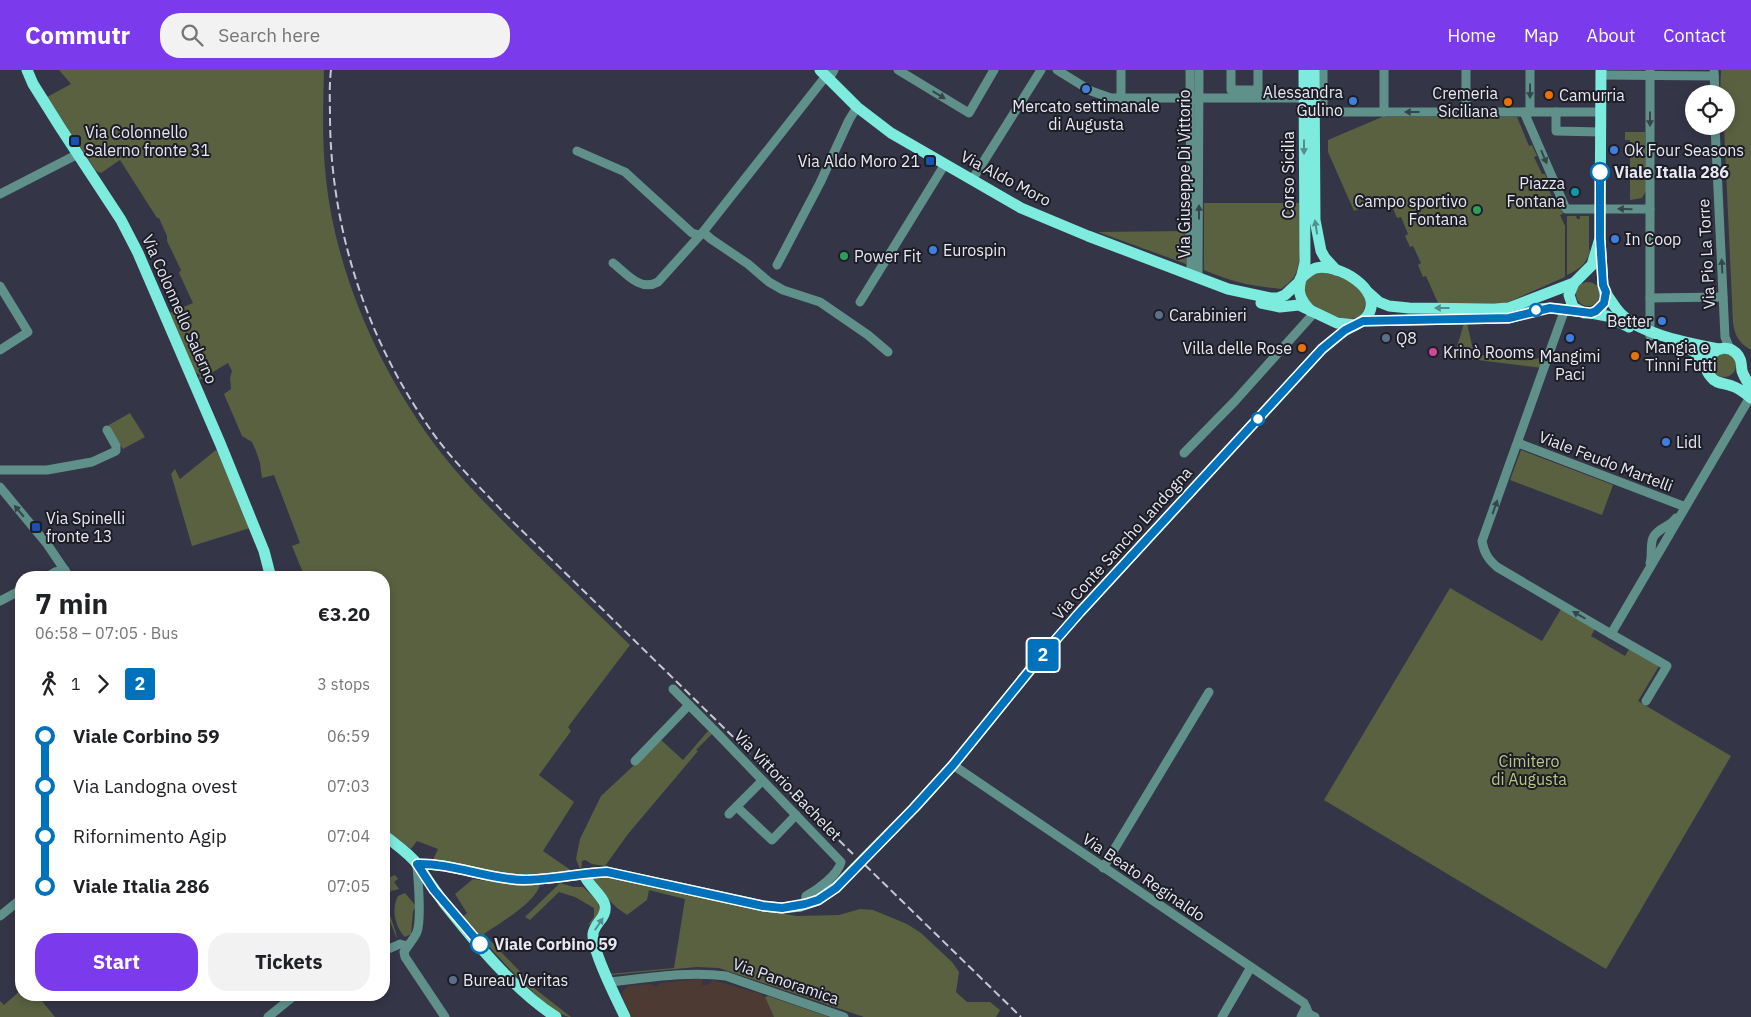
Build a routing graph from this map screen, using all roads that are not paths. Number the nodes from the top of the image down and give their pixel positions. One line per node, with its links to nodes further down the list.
1 (27, 70): 35 (main road, Via Colonnello Salerno)
2 (898, 70): 3 (street, one-way to 3)
3 (994, 70)
4 (1041, 70): 37 (street)
5 (1057, 70): 23 (street)
6 (1121, 70): 23 (street)
7 (1190, 70): 24 (street, Via Giuseppe Di Vittorio)
8 (1199, 70): 24 (street, Via Giuseppe Di Vittorio)
9 (1231, 70): 10 (street)
10 (1258, 70)
11 (1304, 70): 25 (main road, Corso Sicilia)
12 (1315, 70): 22 (street); 45 (main road, Corso Sicilia, one-way to 12)
13 (1323, 70): 22 (street)
14 (1384, 70): 27 (street)
15 (1466, 70): 28 (street)
16 (1530, 70): 29 (street, one-way to 29)
17 (826, 73): 26 (main road, Via Aldo Moro); 41 (street)
18 (1601, 73): 19 (street); 31 (main road)
19 (1650, 73): 20 (street); 40 (street, one-way to 40)
20 (1680, 73): 21 (street)
21 (1714, 73)
22 (1323, 80): 27 (street)
23 (1121, 98): 24 (street)
24 (1194, 98): 25 (street); 46 (street, Via Giuseppe Di Vittorio)
25 (1304, 98): 48 (main road, Corso Sicilia, one-way to 48)
26 (857, 107): 36 (main road, Via Aldo Moro); 44 (street)
27 (1384, 112): 28 (street, one-way to 27)
28 (1466, 112): 29 (street)
29 (1527, 112): 30 (street); 39 (street, one-way to 39)
30 (1556, 112): 31 (street); 32 (street)
31 (1601, 112): 32 (main road)
32 (1601, 132): 39 (main road)
33 (1716, 135): 53 (street, Via Pio La Torre, one-way to 33)
34 (578, 150): 41 (street)
35 (78, 154): 38 (street); 79 (main road, Via Colonnello Salerno)
36 (945, 164): 37 (main road, Via Aldo Moro); 55 (street)
37 (972, 180): 46 (main road, Via Aldo Moro)
38 (0, 194)
39 (1600, 209): 40 (street, one-way to 39); 42 (main road)
40 (1650, 209): 54 (street)
41 (701, 233): 43 (street); 66 (street)
42 (1600, 238): 47 (main road); 50 (main road)
43 (613, 263)
44 (777, 265)
45 (1336, 270): 48 (main road); 52 (main road)
46 (1195, 277): 51 (main road, Via Aldo Moro)
47 (1576, 280): 50 (main road); 52 (main road, one-way to 52); 57 (main road)
48 (1300, 281): 51 (main road); 58 (main road)
49 (0, 286): 64 (street)
50 (1604, 288): 59 (main road); 62 (main road)
51 (1228, 289): 58 (main road)
52 (1369, 292): 61 (main road)
53 (1723, 297): 54 (street); 65 (street, Via Pio La Torre)
54 (1650, 298): 62 (street)
55 (860, 302)
56 (1565, 309): 57 (main road); 61 (main road); 73 (street)
57 (1578, 311): 59 (main road)
58 (1312, 312): 60 (main road); 74 (street)
59 (1591, 313): 62 (main road)
60 (1326, 319): 61 (main road); 63 (main road)
61 (1359, 323): 63 (main road, Via Conte Sancho Landogna)
62 (1650, 334): 65 (main road); 68 (main road)
63 (1322, 349): 88 (main road, Via Conte Sancho Landogna)
64 (0, 350)
65 (1729, 351): 67 (main road); 68 (main road); 69 (main road)
66 (888, 352)
67 (1751, 360)
68 (1706, 366): 70 (main road)
69 (1744, 374): 70 (main road); 71 (main road)
70 (1722, 384): 71 (main road)
71 (1750, 395): 77 (street); 82 (street)
72 (107, 430): 75 (street)
73 (1518, 443): 77 (street, Viale Feudo Martelli); 82 (street, one-way to 73)
74 (1184, 453)
75 (0, 470)
76 (0, 487): 78 (street, one-way to 76)
77 (1682, 506): 82 (street)
78 (65, 571)
79 (269, 571)
80 (15, 593): 81 (street)
81 (0, 601)
82 (1610, 633): 85 (street)
83 (672, 690): 86 (street, Via Vittorio Bachelet)
84 (1209, 692): 95 (street)
85 (1646, 701)
86 (689, 705): 87 (street); 89 (street, Via Vittorio Bachelet)
87 (635, 760)
88 (953, 765): 95 (street, Via Beato Reginaldo); 99 (main road, Via Conte Sancho Landogna)
89 (762, 781): 90 (street); 92 (street, Via Vittorio Bachelet)
90 (737, 807): 91 (street); 92 (street)
91 (729, 814)
92 (796, 815): 99 (street, Via Vittorio Bachelet)
93 (390, 839): 94 (main road)
94 (417, 864): 96 (main road, Via Conte Sancho Landogna); 97 (main road)
95 (1103, 868): 103 (street, Via Beato Reginaldo)
96 (584, 874): 99 (main road, Via Conte Sancho Landogna); 105 (main road, one-way to 96)
97 (422, 880): 101 (street); 111 (main road)
98 (15, 904): 100 (street)
99 (805, 904)
100 (0, 916)
101 (407, 946): 102 (street); 110 (street)
102 (390, 948)
103 (1251, 967): 108 (street, Via Beato Reginaldo); 114 (street)
104 (629, 979): 105 (street, Via Panoramica); 106 (street); 113 (street, Via Panoramica)
105 (610, 982): 106 (main road)
106 (617, 1000): 112 (main road)
107 (288, 1001): 109 (street)
108 (1306, 1007): 115 (street); 116 (street, Via Beato Reginaldo)
109 (268, 1017)
110 (445, 1017)
111 (556, 1017)
112 (625, 1017)
113 (844, 1017)
114 (1222, 1017)
115 (1301, 1017)
116 (1315, 1017)

